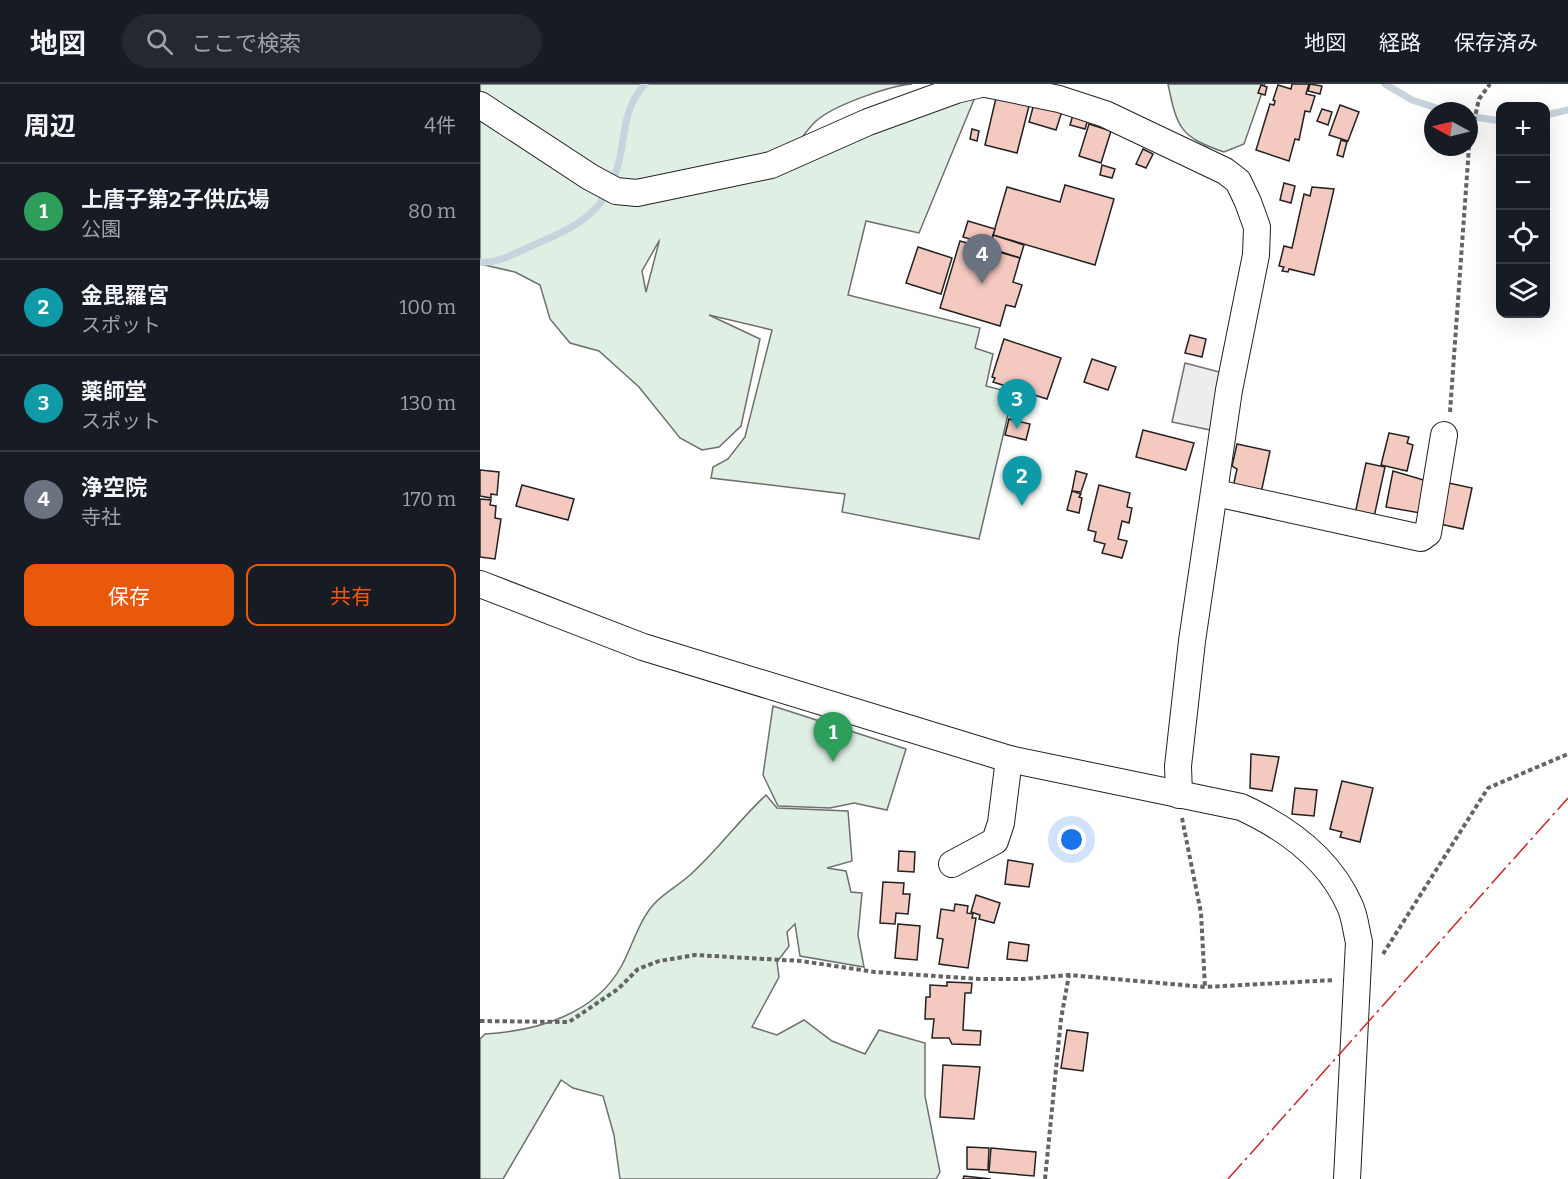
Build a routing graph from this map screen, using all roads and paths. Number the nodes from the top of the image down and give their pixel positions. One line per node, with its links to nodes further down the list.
1 (981, 84): 5 (street)
2 (986, 84): 8 (street)
3 (1490, 84): 4 (path)
4 (1478, 103)
5 (480, 105)
6 (1468, 156): 7 (path)
7 (1444, 435): 8 (street)
8 (1216, 492): 12 (street)
9 (480, 584): 11 (street)
10 (1568, 754): 15 (path)
11 (1009, 759): 12 (street); 13 (street)
12 (1179, 795): 15 (street); 16 (path)
13 (952, 864)
14 (1069, 975): 16 (path); 17 (path); 18 (path)
15 (1358, 979): 16 (path); 19 (street)
16 (1205, 987)
17 (480, 1021)
18 (1045, 1179)
19 (1347, 1179)

